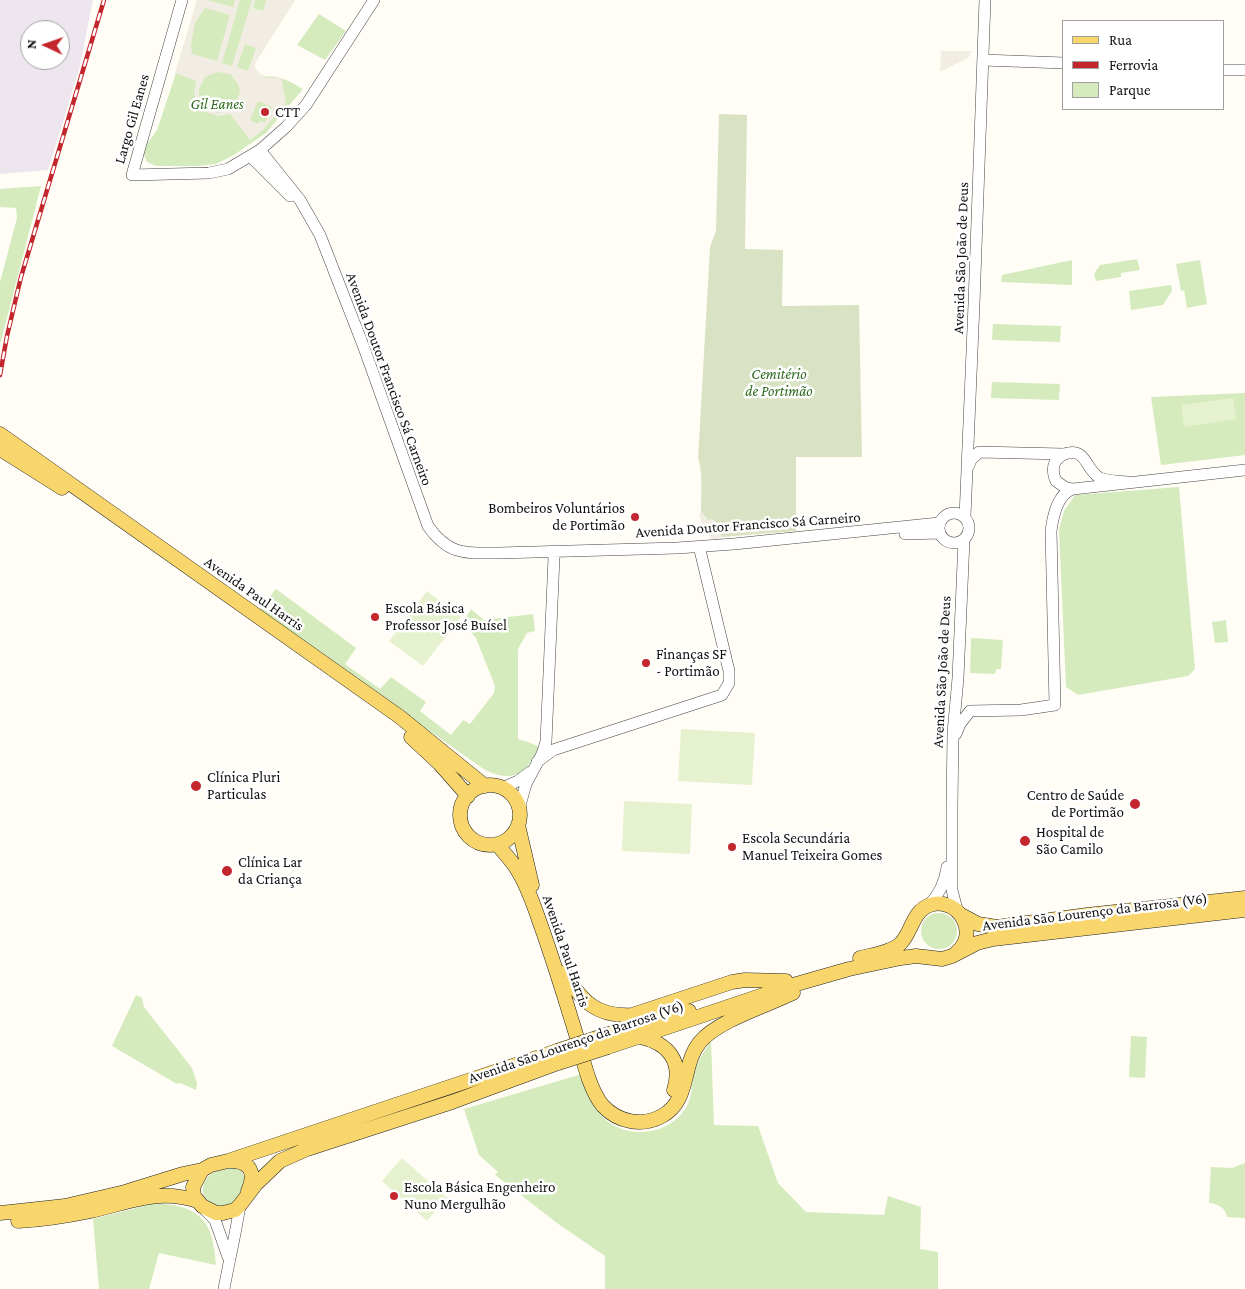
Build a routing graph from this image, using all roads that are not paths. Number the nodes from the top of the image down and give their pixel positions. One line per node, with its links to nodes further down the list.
1 (182, 0): 9 (street, Largo Gil Eanes)
2 (374, 0): 8 (street, Largo Gil Eanes)
3 (985, 0): 4 (street, Avenida São João de Deus)
4 (983, 60): 5 (street); 12 (street, Avenida São João de Deus)
5 (1062, 63)
6 (1225, 70): 7 (street)
7 (1245, 70)
8 (260, 150): 9 (street, Largo Gil Eanes); 10 (street, Avenida Doutor Francisco Sá Carneiro)
9 (250, 156): 10 (street, Avenida Doutor Francisco Sá Carneiro)
10 (312, 223): 26 (street, Avenida Doutor Francisco Sá Carneiro)
11 (0, 434): 34 (main road, Avenida Paul Harris)
12 (968, 436): 14 (street); 18 (street, Avenida São João de Deus)
13 (0, 449): 36 (main road, Avenida Paul Harris)
14 (979, 452): 15 (street); 18 (street)
15 (1063, 454): 16 (street); 20 (street)
16 (1089, 466): 19 (street); 20 (street)
17 (1245, 470): 19 (street)
18 (966, 477): 21 (street); 22 (street, Avenida São João de Deus)
19 (1127, 482): 20 (street)
20 (1074, 489): 29 (street)
21 (953, 513): 22 (street); 23 (street)
22 (965, 517): 24 (street)
23 (939, 528): 24 (street); 25 (street, Avenida Doutor Francisco Sá Carneiro)
24 (959, 542): 27 (street, Avenida São João de Deus)
25 (699, 549): 26 (street, Avenida Doutor Francisco Sá Carneiro); 32 (street)
26 (555, 554): 30 (street)
27 (958, 678): 28 (street, Avenida São João de Deus); 29 (street)
28 (956, 697): 29 (street); 31 (street, Avenida São João de Deus)
29 (974, 711): 31 (street)
30 (547, 732): 32 (street); 33 (street)
31 (953, 740): 37 (street, Avenida São João de Deus)
32 (569, 745): 33 (street)
33 (534, 767): 35 (street); 38 (street)
34 (485, 786): 35 (main road); 36 (main road)
35 (502, 788): 38 (main road)
36 (468, 796): 40 (main road)
37 (952, 806): 42 (street); 44 (street)
38 (519, 809): 39 (main road)
39 (518, 825): 40 (main road); 51 (main road, Avenida Paul Harris)
40 (497, 844): 50 (main road, Avenida Paul Harris)
41 (1245, 898): 44 (main road, Avenida São Lourenço da Barrosa (V6))
42 (928, 906): 44 (main road, Avenida São Lourenço da Barrosa (V6)); 47 (main road, Avenida São Lourenço da Barrosa (V6))
43 (1245, 910): 45 (main road, Avenida São Lourenço da Barrosa (V6))
44 (959, 912): 48 (main road, Avenida São Lourenço da Barrosa (V6))
45 (1225, 912): 46 (street); 48 (main road, Avenida São Lourenço da Barrosa (V6))
46 (1245, 914)
47 (913, 922): 49 (main road); 52 (main road, Avenida São Lourenço da Barrosa (V6))
48 (952, 956): 49 (main road, Avenida São Lourenço da Barrosa (V6))
49 (937, 959): 50 (main road, Avenida São Lourenço da Barrosa (V6))
50 (849, 969): 53 (main road, Avenida São Lourenço da Barrosa (V6))
51 (564, 973): 52 (main road); 53 (main road)
52 (786, 980): 54 (main road, Avenida São Lourenço da Barrosa (V6))
53 (640, 1037): 54 (main road, Avenida São Lourenço da Barrosa (V6))
54 (608, 1040): 55 (main road, Avenida São Lourenço da Barrosa (V6), bridge)
55 (558, 1057): 56 (main road, Avenida São Lourenço da Barrosa (V6)); 58 (main road, Avenida São Lourenço da Barrosa (V6))
56 (228, 1161): 57 (main road, Avenida São Lourenço da Barrosa (V6)); 58 (main road)
57 (202, 1170): 59 (main road); 60 (main road, Avenida São Lourenço da Barrosa (V6))
58 (242, 1202): 59 (main road, Avenida São Lourenço da Barrosa (V6)); 62 (street)
59 (200, 1204): 61 (main road, Avenida São Lourenço da Barrosa (V6)); 62 (street)
60 (0, 1213)
61 (0, 1222)
62 (229, 1259): 63 (street)
63 (224, 1289)

